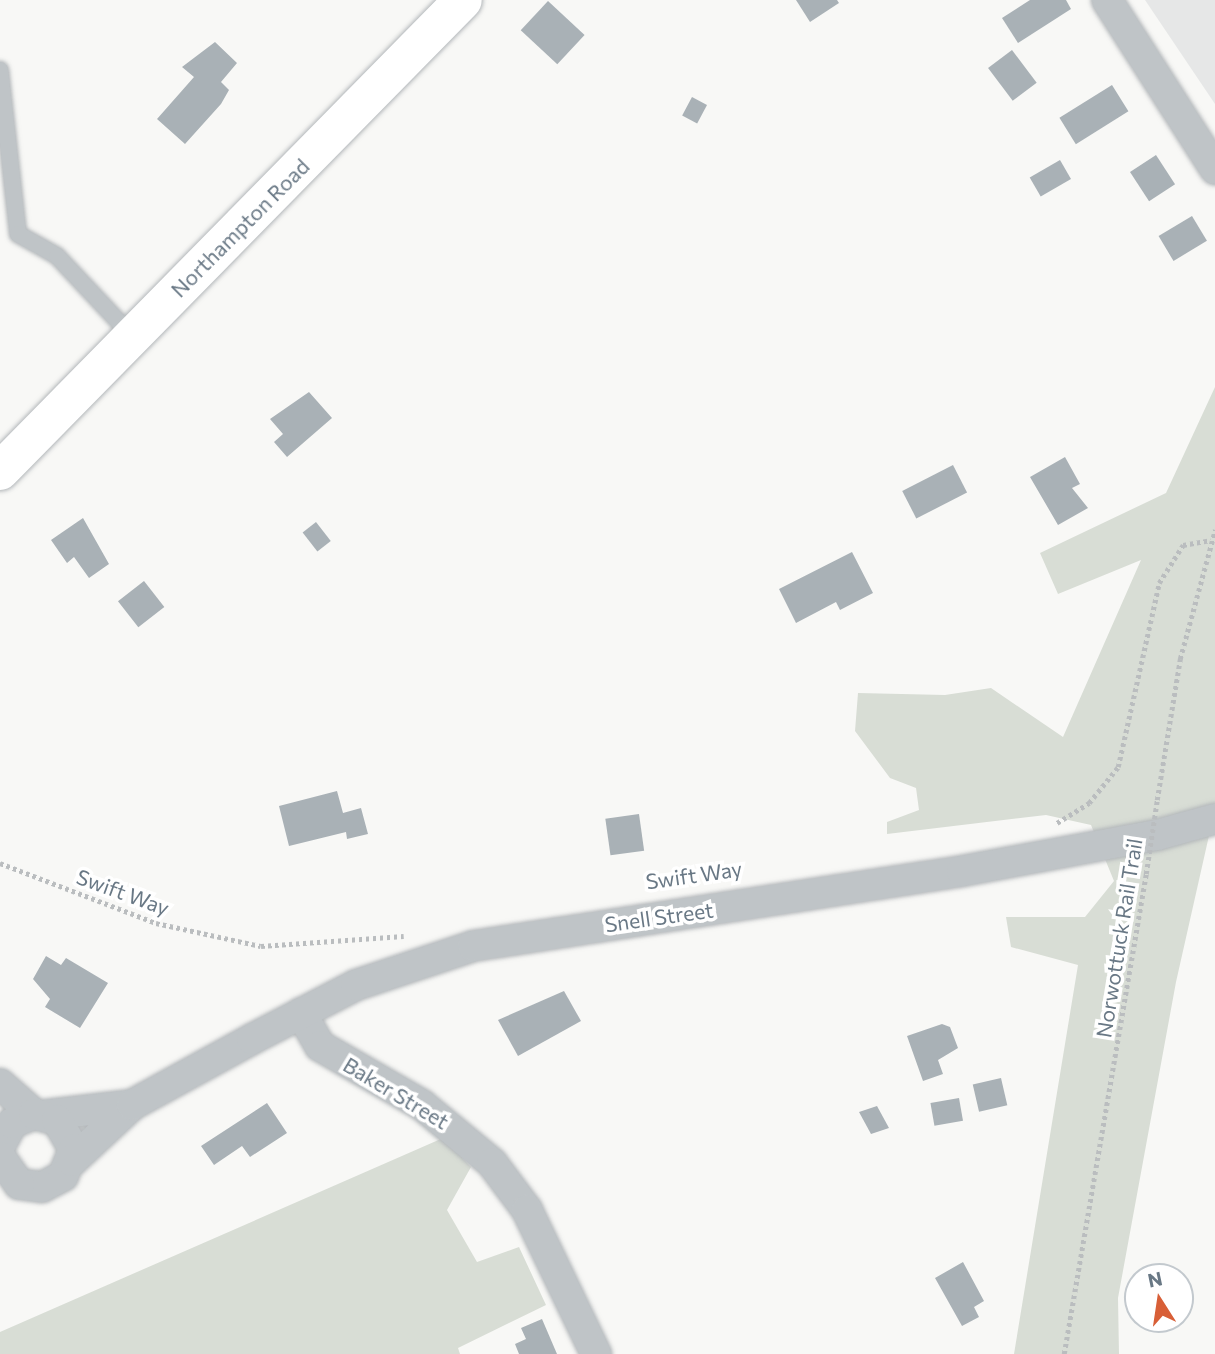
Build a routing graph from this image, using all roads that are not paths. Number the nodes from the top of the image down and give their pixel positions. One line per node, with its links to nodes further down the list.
1 (463, 0): 5 (highway, Northampton Road)
2 (1107, 0): 4 (street)
3 (0, 70): 5 (lane)
4 (1215, 169)
5 (133, 337): 6 (highway, Northampton Road)
6 (6, 470)
7 (1215, 819): 8 (street, Snell Street)
8 (301, 1013): 10 (street, Snell Street); 17 (street, Baker Street)
9 (0, 1084): 11 (street)
10 (132, 1105): 11 (street, Snell Street); 14 (street, Snell Street)
11 (41, 1114): 12 (street); 14 (street)
12 (0, 1146)
13 (0, 1157): 15 (street)
14 (72, 1161): 15 (street, Snell Street)
15 (30, 1187): 16 (lane)
16 (0, 1194)
17 (596, 1354)

